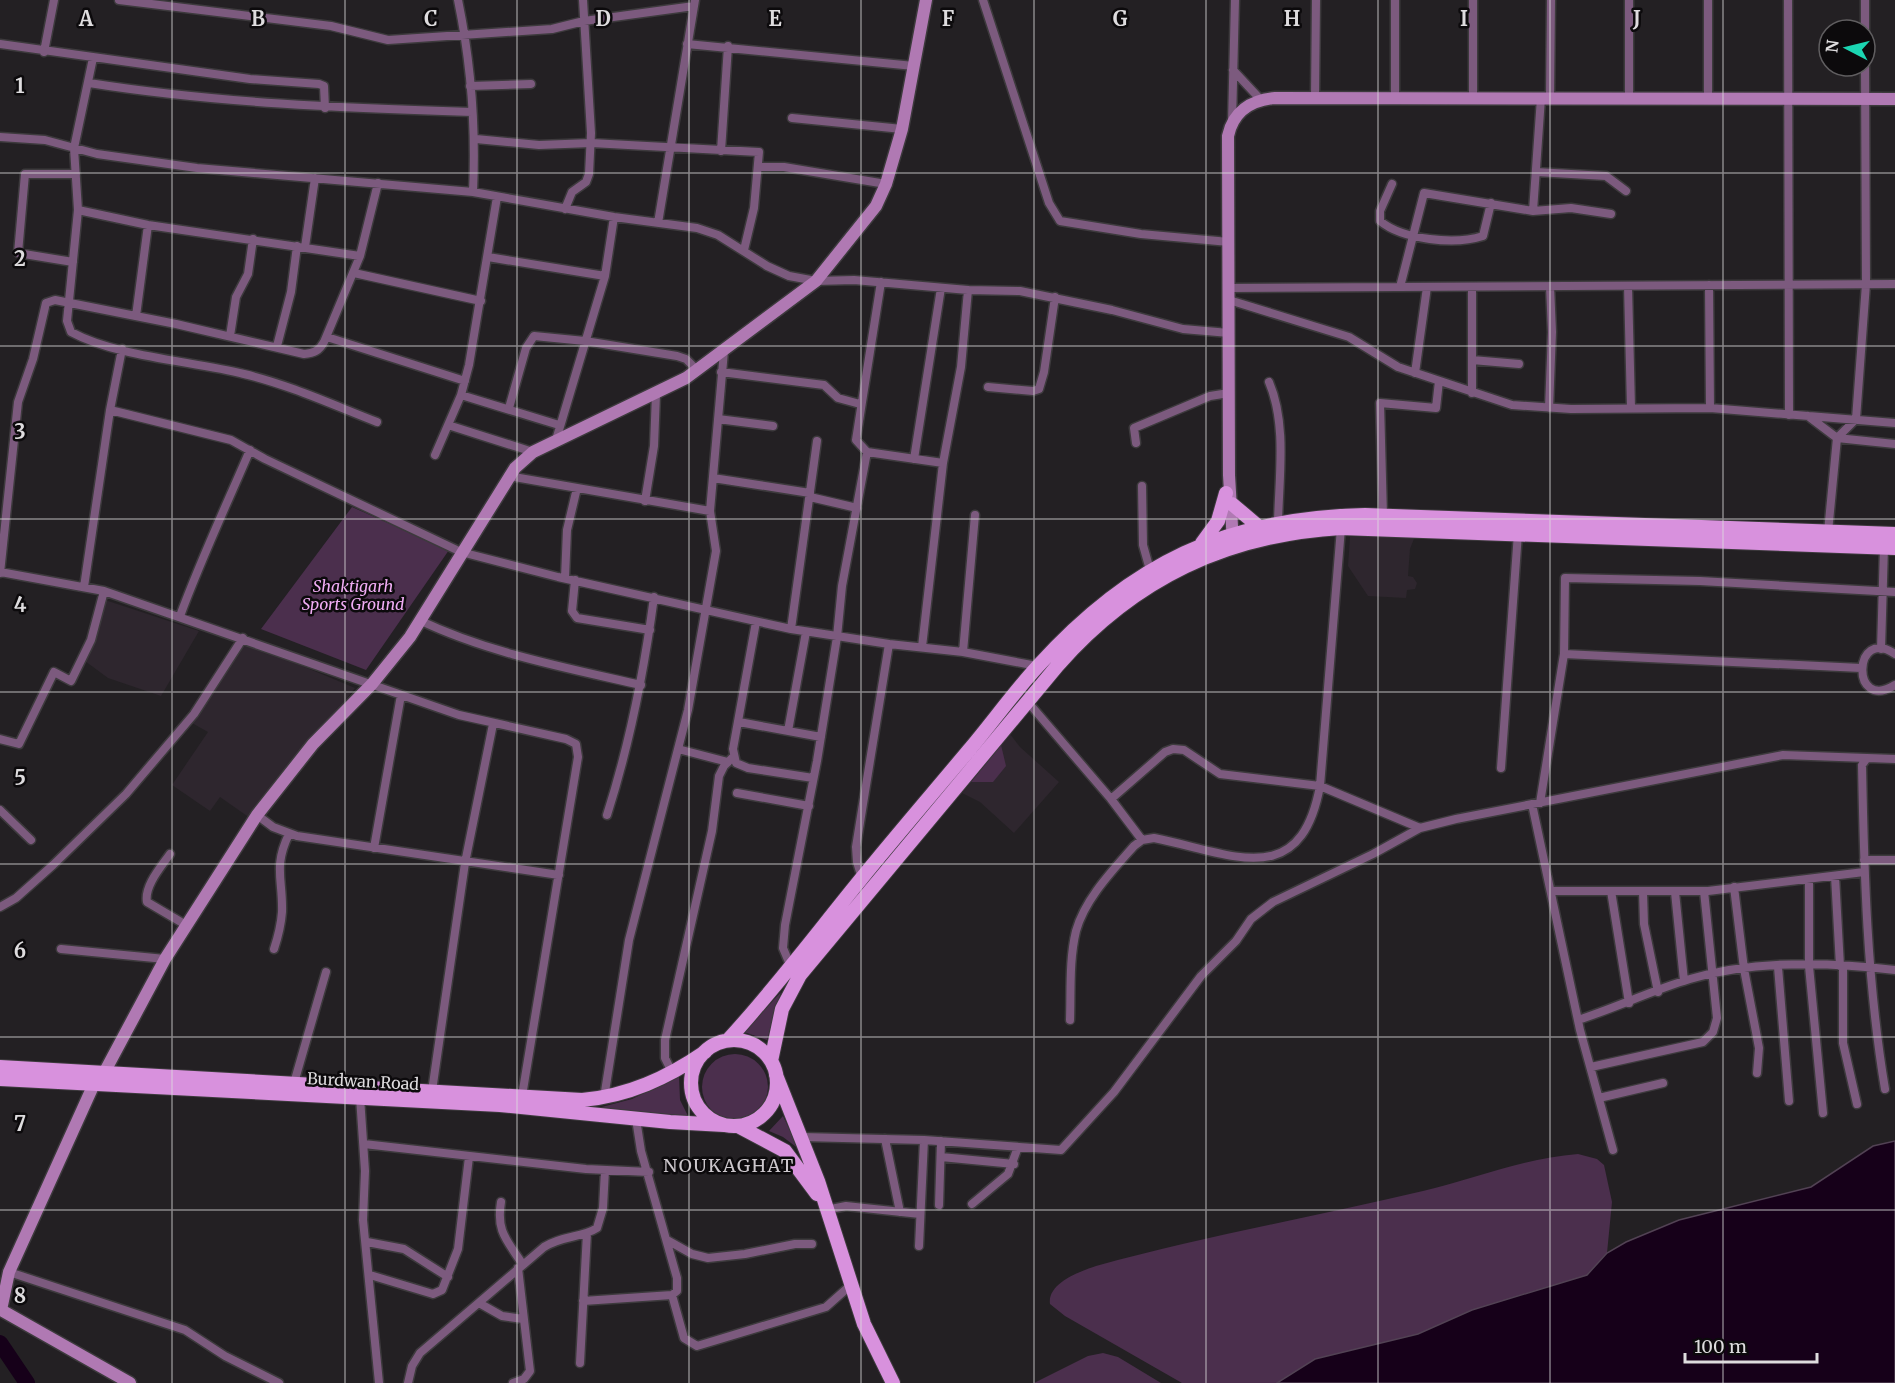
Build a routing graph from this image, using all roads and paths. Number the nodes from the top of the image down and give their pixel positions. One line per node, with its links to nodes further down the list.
1 (54, 0): 23 (street)
2 (119, 0): 19 (street)
3 (458, 0): 19 (street)
4 (582, 0): 18 (street)
5 (926, 0): 25 (street)
6 (983, 0): 72 (street)
7 (1235, 0): 26 (street)
8 (1316, 0): 32 (street)
9 (1395, 0): 31 (street)
10 (1473, 0): 33 (street)
11 (1551, 0): 34 (street)
12 (1629, 0): 35 (street)
13 (1708, 0): 36 (street)
14 (1788, 0): 37 (street)
15 (1865, 0): 17 (street)
16 (695, 3): 18 (street); 21 (street)
17 (1865, 18)
18 (584, 21): 19 (street); 48 (street)
19 (466, 34): 30 (street)
20 (0, 44): 23 (street)
21 (687, 44): 22 (street); 50 (street)
22 (728, 46): 25 (street); 51 (street)
23 (44, 52): 24 (street)
24 (93, 58): 28 (street); 41 (street)
25 (914, 66): 45 (street)
26 (1233, 70): 40 (street); 44 (street)
27 (1865, 78): 38 (street)
28 (89, 83): 41 (street); 49 (street)
29 (531, 84): 30 (street)
30 (470, 87): 42 (street)
31 (1395, 97): 32 (street); 33 (street)
32 (1315, 98): 40 (street)
33 (1473, 98): 34 (street)
34 (1545, 98): 35 (street); 53 (street)
35 (1629, 98): 36 (street)
36 (1708, 99): 37 (street)
37 (1787, 99): 38 (street); 85 (street)
38 (1865, 99): 39 (street); 82 (street)
39 (1895, 99)
40 (1261, 100): 44 (street)
41 (326, 108): 42 (street)
42 (472, 112): 47 (street)
43 (792, 118): 45 (street)
44 (1232, 123): 72 (street)
45 (902, 129): 57 (street)
46 (0, 137): 49 (street)
47 (476, 139): 48 (street); 60 (street)
48 (591, 143): 50 (street); 63 (street)
49 (74, 148): 54 (street); 55 (street)
50 (672, 149): 51 (street); 68 (street)
51 (721, 151): 52 (street)
52 (758, 167): 57 (street); 74 (street)
53 (1536, 172): 59 (street); 65 (street)
54 (76, 174): 64 (street); 77 (street)
55 (315, 178): 56 (street); 73 (street)
56 (378, 183): 60 (street); 75 (street)
57 (886, 184): 80 (street)
58 (1392, 184): 70 (street)
59 (1626, 191)
60 (473, 192): 61 (street)
61 (497, 197): 63 (street); 76 (street)
62 (1491, 203): 65 (street); 70 (street); 70 (street)
63 (566, 209): 67 (street)
64 (78, 210): 69 (street); 77 (street)
65 (1533, 211): 66 (street)
66 (1611, 214)
67 (614, 217): 68 (street); 79 (street)
68 (658, 224): 74 (street)
69 (148, 225): 71 (street); 97 (street)
70 (1412, 237): 88 (street)
71 (253, 239): 73 (street); 99 (street)
72 (1229, 242): 93 (street)
73 (301, 247): 75 (street); 102 (street)
74 (744, 250): 80 (street)
75 (360, 256): 78 (street)
76 (488, 257): 79 (street); 95 (street)
77 (73, 262): 96 (street)
78 (354, 273): 95 (street); 100 (street)
79 (605, 276): 101 (street)
80 (816, 281): 81 (street); 104 (street)
81 (881, 282): 91 (street); 118 (street)
82 (1866, 284): 83 (street); 85 (street); 127 (street)
83 (1895, 284)
84 (1709, 285): 85 (street); 87 (street); 122 (street)
85 (1788, 285): 124 (street)
86 (1550, 286): 87 (street); 90 (street); 120 (street)
87 (1628, 286): 121 (street)
88 (1400, 287): 89 (street); 93 (street)
89 (1427, 287): 90 (street); 109 (street)
90 (1472, 287): 105 (street)
91 (941, 288): 92 (street); 142 (street)
92 (968, 290): 94 (street); 143 (street)
93 (1229, 294): 98 (street); 109 (street)
94 (1054, 297): 98 (street); 113 (street)
95 (481, 301): 110 (street)
96 (70, 304): 97 (street); 103 (street); 166 (street)
97 (136, 316): 99 (street)
98 (1229, 333): 114 (street)
99 (230, 336): 102 (street)
100 (327, 337): 102 (street); 110 (street)
101 (585, 341): 107 (street); 119 (street); 130 (street)
102 (277, 346)
103 (123, 349): 123 (street); 128 (street)
104 (724, 351): 107 (street); 108 (street)
105 (1472, 360): 106 (street); 115 (street)
106 (1519, 364)
107 (698, 371): 117 (street)
108 (721, 372): 118 (street); 126 (street)
109 (1415, 373): 111 (street)
110 (465, 381): 116 (street)
111 (1439, 381): 115 (street); 154 (street)
112 (1269, 382): 155 (street)
113 (988, 387)
114 (1229, 393): 136 (street); 149 (street)
115 (1472, 393): 120 (street)
116 (461, 394): 119 (street); 131 (street)
117 (656, 394): 134 (street); 150 (street)
118 (860, 404): 140 (street)
119 (509, 408): 130 (street)
120 (1550, 408): 121 (street)
121 (1631, 408): 122 (street)
122 (1710, 408): 124 (street)
123 (110, 410): 138 (street); 169 (street)
124 (1789, 415): 125 (street)
125 (1807, 416): 127 (street); 133 (street)
126 (717, 419): 132 (street); 145 (street)
127 (1856, 419): 129 (street); 133 (street)
128 (377, 422)
129 (1895, 423)
130 (559, 424): 134 (street)
131 (448, 425): 139 (street); 141 (street)
132 (773, 426)
133 (1837, 438): 137 (street); 158 (street)
134 (556, 440): 139 (street)
135 (817, 441): 148 (street)
136 (1136, 443)
137 (1895, 444)
138 (250, 450): 164 (street); 175 (street)
139 (533, 452): 144 (street)
140 (867, 452): 142 (street); 151 (street)
141 (435, 455)
142 (914, 459): 143 (street)
143 (943, 463): 184 (street)
144 (508, 476): 147 (street); 164 (street)
145 (713, 478): 148 (street); 152 (street)
146 (1142, 486): 165 (street)
147 (577, 488): 150 (street); 167 (street)
148 (810, 495): 151 (street); 178 (street)
149 (1229, 498): 156 (main road); 161 (street); 162 (main road)
150 (645, 501): 152 (street)
151 (857, 508): 181 (street)
152 (710, 511): 174 (street)
153 (975, 515): 186 (street)
154 (1383, 516): 155 (main road); 158 (main road)
155 (1278, 522): 156 (main road)
156 (1258, 526): 161 (main road)
157 (1341, 528): 159 (main road); 161 (main road); 207 (street)
158 (1828, 532): 160 (main road)
159 (1518, 533): 163 (main road); 205 (street)
160 (1895, 534)
161 (1228, 541): 162 (main road); 195 (main road)
162 (1200, 545): 165 (main road)
163 (1889, 548): 171 (street)
164 (461, 552): 167 (street); 176 (street)
165 (1150, 570): 189 (main road)
166 (0, 573): 169 (street)
167 (565, 578): 168 (street)
168 (575, 580): 173 (street); 179 (street)
169 (84, 587): 170 (street)
170 (104, 591): 175 (street); 200 (street)
171 (1882, 591): 172 (street); 185 (street); 187 (street)
172 (1895, 592)
173 (654, 597): 174 (street); 179 (street)
174 (706, 610): 177 (street); 201 (street)
175 (180, 616): 182 (street)
176 (419, 620): 191 (street); 192 (street)
177 (756, 622): 178 (street); 196 (street)
178 (791, 629): 180 (street)
179 (650, 630): 192 (street)
180 (806, 632): 181 (street); 198 (street)
181 (837, 637): 183 (street); 199 (street)
182 (243, 638): 191 (street); 235 (street)
183 (889, 644): 184 (street); 227 (street)
184 (922, 647): 186 (street)
185 (1881, 649): 188 (street); 190 (street)
186 (963, 652): 189 (street)
187 (1564, 654): 190 (street); 210 (street)
188 (1895, 654)
189 (1037, 666): 227 (main road)
190 (1861, 668): 193 (street)
191 (372, 684): 194 (street); 213 (street)
192 (642, 685): 214 (street)
193 (1895, 685)
194 (400, 695): 197 (street); 219 (street)
195 (1027, 701): 209 (street); 256 (main road)
196 (739, 722): 198 (street); 203 (street)
197 (493, 724): 223 (street); 225 (street)
198 (788, 731): 199 (street)
199 (821, 737): 206 (street)
200 (0, 739)
201 (678, 749): 203 (street); 272 (street)
202 (1867, 758): 204 (street); 210 (street); 221 (street)
203 (731, 759): 206 (street); 259 (street)
204 (1895, 759)
205 (1501, 768)
206 (813, 778): 211 (street)
207 (1320, 786): 209 (street); 215 (street); 218 (street)
208 (737, 793): 211 (street)
209 (1111, 799): 218 (street)
210 (1536, 803): 215 (street); 230 (street)
211 (809, 806): 244 (street)
212 (0, 810): 217 (street)
213 (257, 815): 216 (street); 236 (street)
214 (607, 815)
215 (1420, 828): 285 (street)
216 (289, 834): 219 (street); 238 (street)
217 (31, 840)
218 (1142, 840): 252 (street)
219 (374, 848): 223 (street)
220 (170, 854): 236 (street)
221 (1864, 860): 222 (street); 224 (street)
222 (1895, 860)
223 (465, 862): 225 (street); 269 (street)
224 (1864, 872): 226 (street); 243 (street)
225 (559, 876): 270 (street)
226 (1835, 876): 228 (street); 241 (street)
227 (862, 878): 244 (main road)
228 (1809, 879): 229 (street); 240 (street)
229 (1734, 887): 232 (street); 245 (street)
230 (1552, 891): 231 (street); 253 (street)
231 (1611, 891): 233 (street); 251 (street)
232 (1704, 891): 234 (street); 248 (street)
233 (1643, 892): 234 (street); 250 (street)
234 (1675, 892): 249 (street)
235 (0, 907)
236 (186, 926): 239 (street)
237 (60, 949): 239 (street)
238 (274, 949)
239 (165, 959): 260 (street)
240 (1809, 966): 241 (street); 242 (street); 277 (street)
241 (1842, 966): 243 (street); 275 (street)
242 (1778, 967): 245 (street); 274 (street)
243 (1871, 967): 246 (street); 268 (street)
244 (791, 968): 254 (main road)
245 (1744, 969): 248 (street); 261 (street)
246 (1895, 970)
247 (326, 972): 265 (street)
248 (1714, 974): 249 (street); 258 (street)
249 (1684, 981): 250 (street)
250 (1658, 992): 251 (street)
251 (1629, 1003): 253 (street)
252 (1070, 1020)
253 (1578, 1020): 258 (street)
254 (728, 1040): 255 (main road); 256 (main road)
255 (705, 1052): 259 (main road, Burdwan Road); 279 (main road)
256 (771, 1061): 263 (main road)
257 (0, 1067): 262 (main road, Burdwan Road)
258 (1591, 1067): 273 (street)
259 (672, 1072): 272 (main road, Burdwan Road)
260 (104, 1073): 262 (main road, Burdwan Road); 265 (main road, Burdwan Road)
261 (1757, 1073)
262 (31, 1075): 264 (main road, Burdwan Road); 267 (main road, Burdwan Road)
263 (776, 1075): 279 (main road); 280 (main road)
264 (0, 1079)
265 (294, 1083): 269 (main road, Burdwan Road)
266 (1663, 1083): 273 (street)
267 (94, 1084): 271 (main road, Burdwan Road); 304 (street)
268 (1885, 1089)
269 (432, 1090): 270 (main road, Burdwan Road)
270 (522, 1096): 276 (main road, Burdwan Road)
271 (360, 1097): 276 (main road, Burdwan Road); 284 (street)
272 (604, 1098): 276 (main road, Burdwan Road)
273 (1599, 1098): 286 (street)
274 (1790, 1101)
275 (1857, 1104)
276 (554, 1105): 278 (main road, Burdwan Road)
277 (1823, 1113)
278 (636, 1119): 279 (main road, Burdwan Road); 291 (street)
279 (731, 1126): 295 (main road)
280 (802, 1137): 281 (street); 295 (main road)
281 (885, 1139): 282 (street); 296 (street)
282 (924, 1140): 283 (street); 297 (street)
283 (941, 1141): 285 (street); 288 (street)
284 (364, 1144): 287 (street); 300 (street)
285 (1018, 1148): 289 (street)
286 (1613, 1150)
287 (469, 1157): 290 (street); 306 (street)
288 (941, 1157): 289 (street); 294 (street)
289 (1014, 1164): 293 (street)
290 (605, 1170): 291 (street); 298 (street)
291 (649, 1172): 299 (street)
292 (501, 1202): 303 (street)
293 (972, 1204)
294 (939, 1205)
295 (826, 1208): 296 (street); 307 (main road)
296 (900, 1212): 297 (street)
297 (920, 1214): 302 (street)
298 (587, 1233): 303 (street); 309 (street)
299 (667, 1240): 301 (street); 308 (street)
300 (367, 1242): 305 (street); 306 (street)
301 (812, 1244)
302 (919, 1246)
303 (521, 1266): 310 (street); 312 (street)
304 (9, 1272): 311 (street); 315 (street)
305 (370, 1275): 306 (street); 316 (street)
306 (448, 1277)
307 (852, 1284): 308 (street); 319 (main road)
308 (672, 1295): 309 (street)
309 (583, 1301): 313 (street)
310 (479, 1303): 312 (street); 317 (street)
311 (1, 1310): 314 (street)
312 (523, 1319): 318 (street)
313 (580, 1363)
314 (130, 1383)
315 (279, 1383)
316 (379, 1383)
317 (408, 1383)
318 (513, 1383)
319 (893, 1383)

